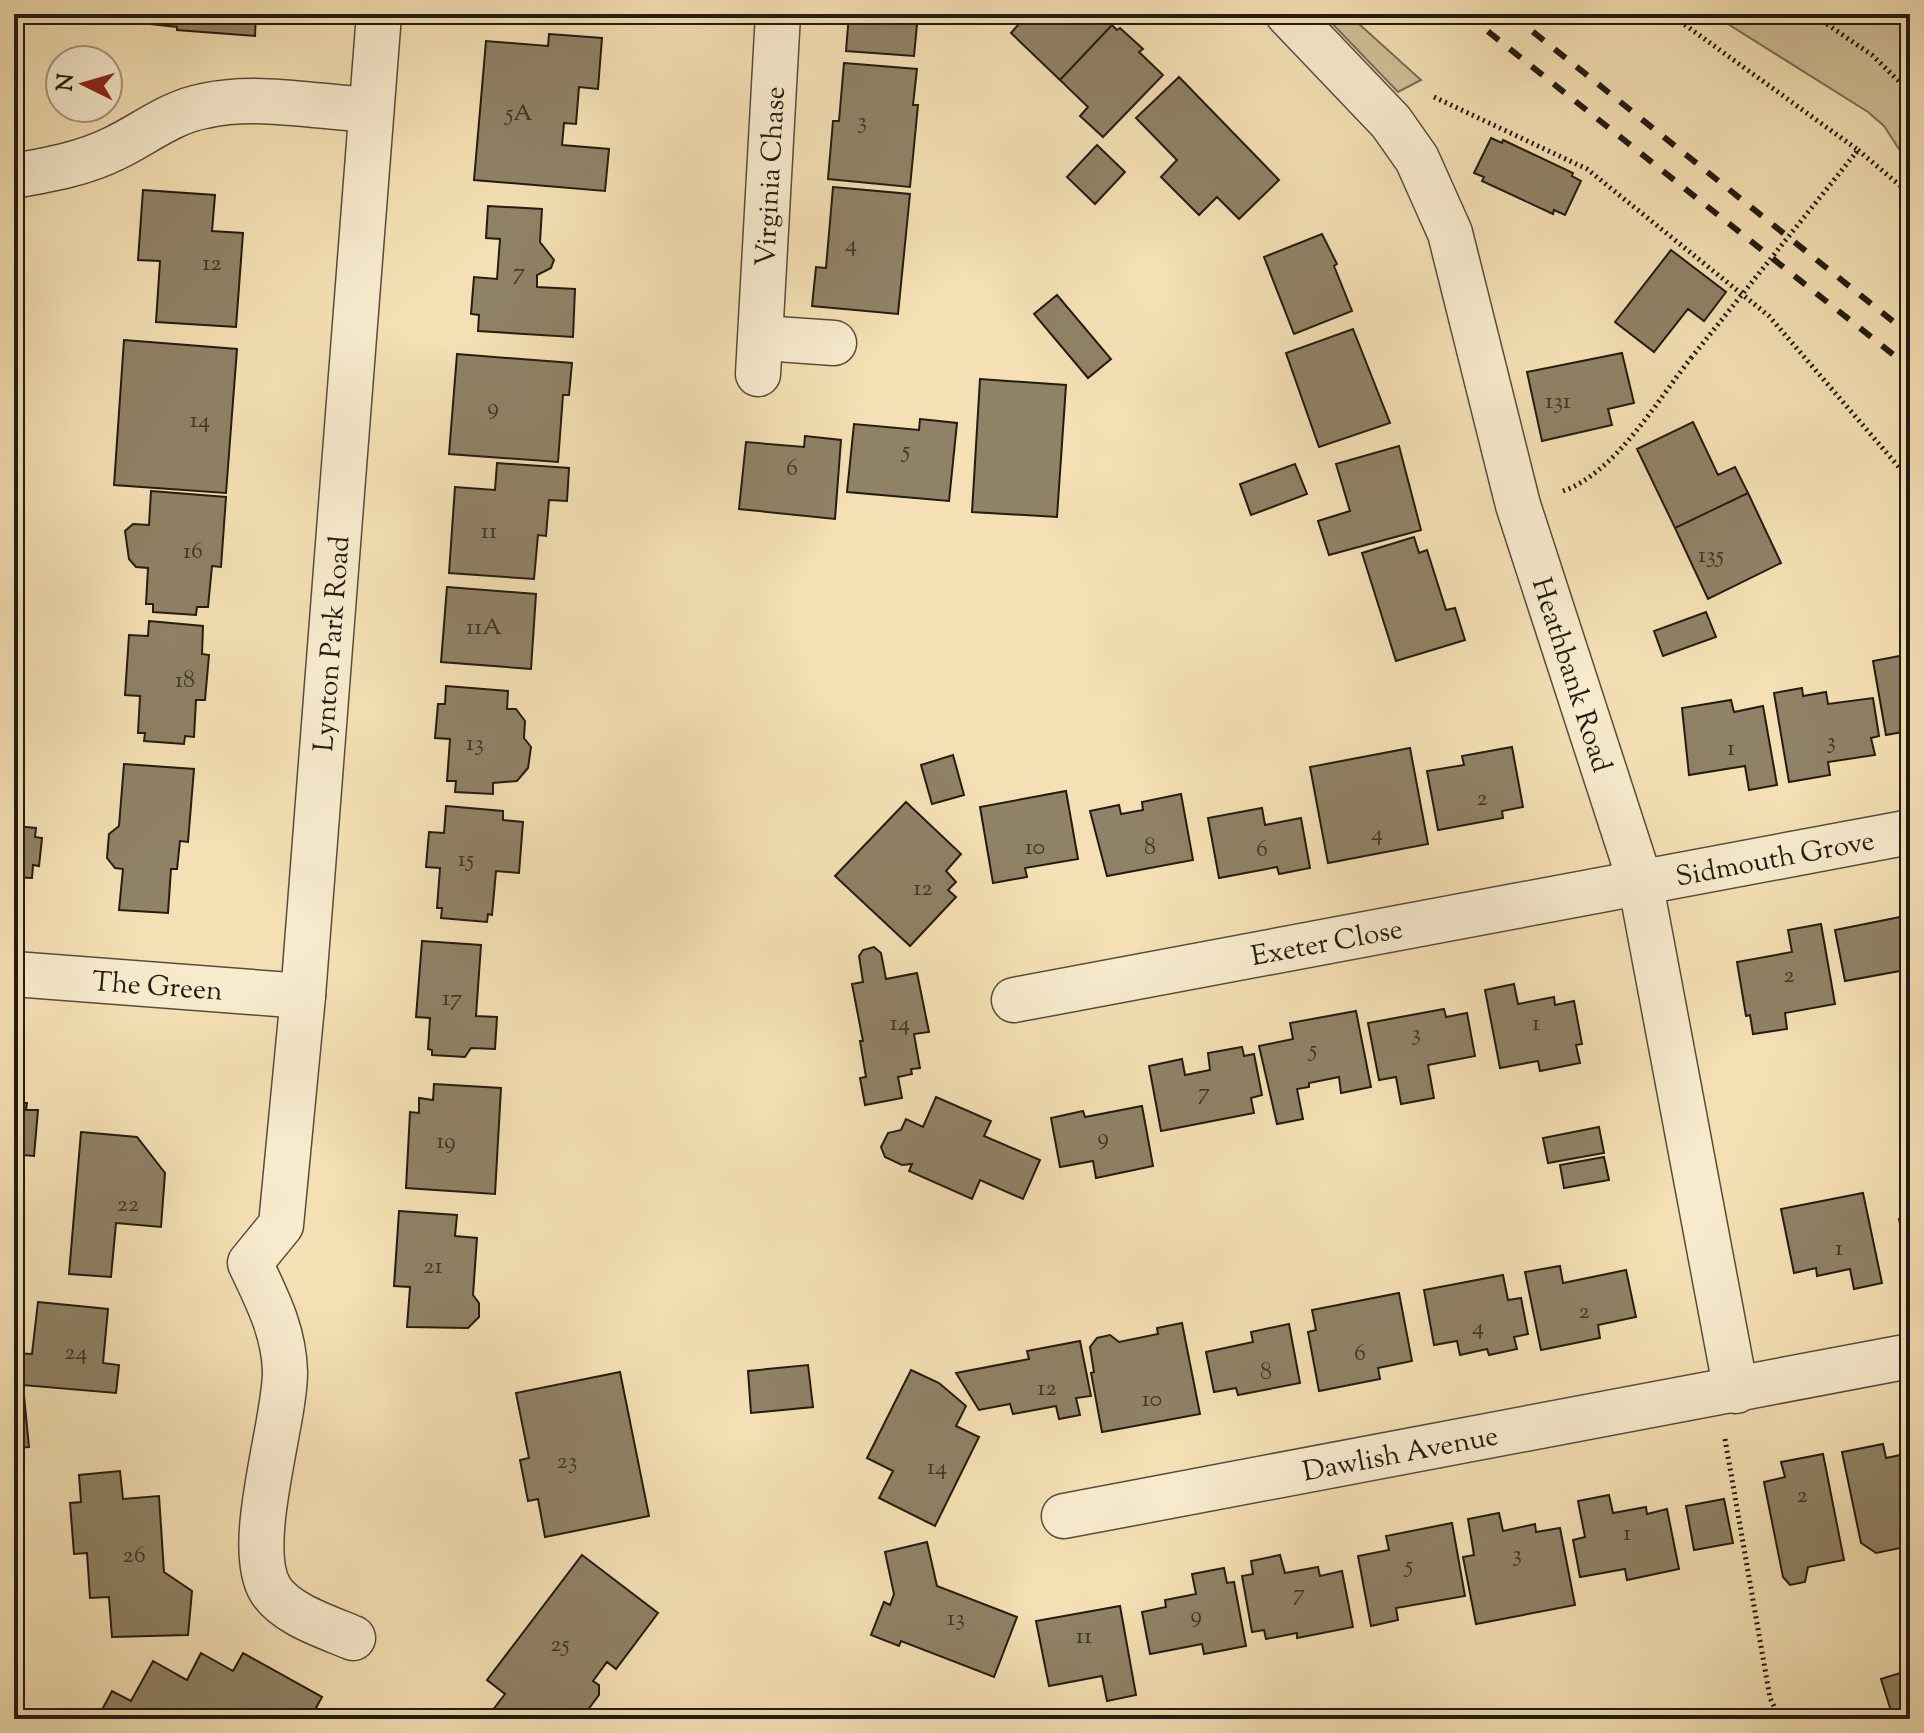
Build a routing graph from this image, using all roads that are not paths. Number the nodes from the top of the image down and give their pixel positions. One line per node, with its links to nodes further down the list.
1 (379, 14): 4 (street, Lynton Park Road)
2 (778, 14): 6 (street, Virginia Chase)
3 (1288, 14): 8 (street, Heathbank Road)
4 (370, 110): 5 (street); 10 (street, Lynton Park Road)
5 (14, 176)
6 (834, 343)
7 (1910, 832): 8 (street, Sidmouth Grove)
8 (1640, 881): 11 (street, Exeter Close); 13 (street, Heathbank Road)
9 (14, 974): 10 (street, The Green)
10 (303, 996): 15 (street, Lynton Park Road)
11 (1014, 1000)
12 (1910, 1356): 13 (street, Dawlish Avenue)
13 (1726, 1392): 14 (street, Dawlish Avenue)
14 (1064, 1516)
15 (353, 1638)

